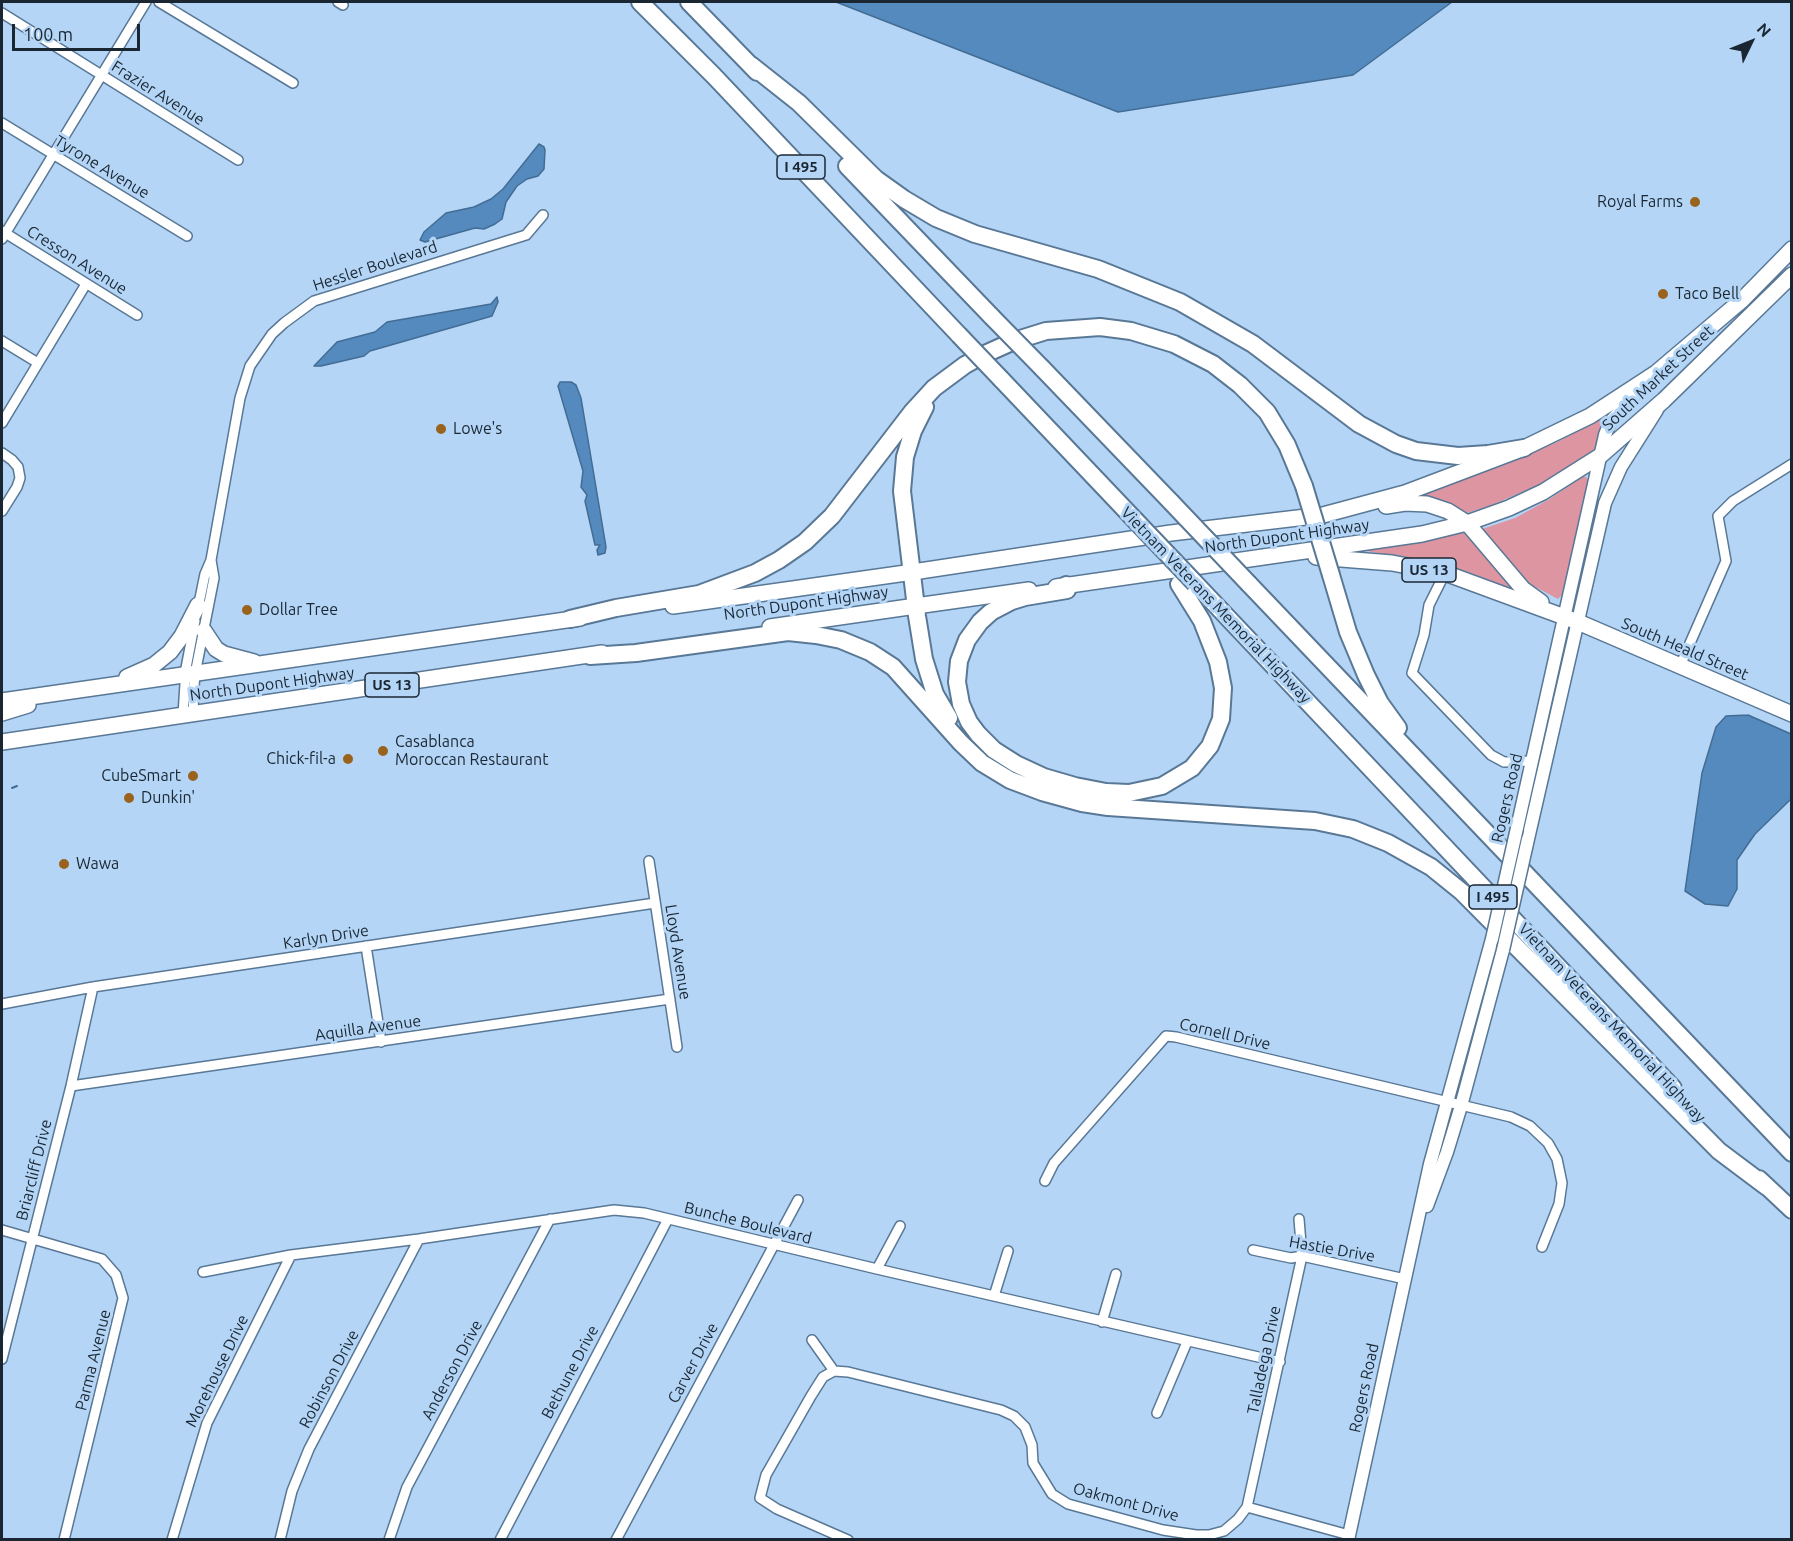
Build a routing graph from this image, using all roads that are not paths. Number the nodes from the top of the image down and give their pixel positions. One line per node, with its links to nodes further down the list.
1 (146, 2): 7 (street)
2 (159, 2): 8 (street)
3 (640, 2): 36 (highway, Vietnam Veterans Memorial Highway / I 495, bridge)
4 (689, 2): 6 (highway, I 495)
5 (2, 13): 7 (street, Frazier Avenue)
6 (751, 65): 25 (highway); 56 (highway, I 495, bridge)
7 (101, 74): 10 (street); 11 (street, Frazier Avenue)
8 (293, 83)
9 (2, 123): 10 (street, Tyrone Avenue)
10 (52, 154): 13 (street); 14 (street, Tyrone Avenue)
11 (238, 160)
12 (543, 215): 33 (street, Hessler Boulevard)
13 (3, 234): 17 (street, Cresson Avenue)
14 (187, 236)
15 (1791, 249): 22 (main road, South Market Street)
16 (1791, 275): 23 (main road, South Market Street)
17 (86, 284): 18 (street, Cresson Avenue); 20 (street)
18 (137, 315)
19 (2, 341): 20 (street)
20 (38, 363): 24 (street)
21 (956, 371): 34 (highway); 40 (highway); 56 (highway, bridge)
22 (1656, 374): 25 (main road, South Market Street); 27 (street, Rogers Road)
23 (1664, 400): 27 (main road, South Market Street); 41 (street, Rogers Road)
24 (2, 423)
25 (1524, 448): 30 (main road, North Dupont Highway)
26 (2, 453): 29 (street)
27 (1600, 456): 31 (main road, North Dupont Highway); 41 (street, Rogers Road)
28 (1791, 464): 45 (street)
29 (2, 511)
30 (1323, 515): 31 (main road, South Heald Street / US 13); 34 (main road, North Dupont Highway / US 13)
31 (1467, 523): 32 (main road, North Dupont Highway); 41 (main road, South Heald Street / US 13)
32 (1287, 555): 35 (main road, South Heald Street / US 13); 37 (main road, North Dupont Highway / US 13)
33 (211, 560): 38 (street, Hessler Boulevard); 42 (street, Hessler Boulevard)
34 (913, 572): 39 (highway); 40 (main road, North Dupont Highway / US 13)
35 (1445, 573): 41 (main road, South Heald Street / US 13); 54 (street)
36 (1187, 584): 37 (highway); 70 (highway, Vietnam Veterans Memorial Highway / I 495)
37 (1065, 585): 39 (main road, North Dupont Highway / US 13)
38 (198, 605): 46 (street, Hessler Boulevard); 47 (main road)
39 (916, 606): 43 (main road, North Dupont Highway / US 13); 55 (highway)
40 (570, 619): 44 (main road, North Dupont Highway / US 13)
41 (1571, 620): 45 (main road, South Heald Street / US 13); 54 (street, Rogers Road); 67 (street, Rogers Road, bridge)
42 (204, 630): 44 (main road); 46 (street, Hessler Boulevard)
43 (590, 656): 52 (main road, North Dupont Highway / US 13); 55 (highway)
44 (263, 664): 46 (main road, North Dupont Highway / US 13)
45 (1680, 666): 51 (main road, South Heald Street / US 13)
46 (190, 674): 47 (main road, North Dupont Highway / US 13); 52 (street, Hessler Boulevard)
47 (101, 687): 48 (main road, North Dupont Highway / US 13)
48 (70, 691): 49 (main road, North Dupont Highway / US 13); 50 (main road)
49 (2, 701)
50 (2, 713)
51 (1791, 714)
52 (189, 715): 53 (main road, North Dupont Highway / US 13)
53 (2, 742)
54 (1532, 761): 66 (street, Rogers Road, bridge)
55 (1019, 783): 70 (highway)
56 (1474, 818): 68 (highway, I 495)
57 (649, 861): 58 (street, Lloyd Avenue)
58 (655, 903): 59 (street, Karlyn Drive); 61 (street, Lloyd Avenue)
59 (366, 946): 60 (street, Karlyn Drive); 63 (street)
60 (93, 987): 62 (street, Karlyn Drive); 65 (street, Briarcliff Drive)
61 (670, 999): 63 (street, Aquilla Avenue); 64 (street, Lloyd Avenue)
62 (2, 1004)
63 (381, 1042): 65 (street, Aquilla Avenue)
64 (677, 1047)
65 (71, 1086): 78 (street, Briarcliff Drive)
66 (1447, 1103): 67 (street, Cornell Drive); 69 (street, Cornell Drive); 80 (street, Rogers Road)
67 (1461, 1106): 80 (street, Rogers Road); 82 (street, Cornell Drive)
68 (1791, 1154)
69 (1045, 1181)
70 (1767, 1187): 72 (highway, Vietnam Veterans Memorial Highway / I 495)
71 (798, 1200): 81 (street, Carver Drive)
72 (1791, 1210)
73 (550, 1219): 74 (street, Bunche Boulevard); 79 (street, Bunche Boulevard); 105 (street, Anderson Drive)
74 (668, 1219): 81 (street, Bunche Boulevard); 106 (street, Bethune Drive)
75 (1299, 1219): 86 (street, Talladega Drive)
76 (900, 1226): 87 (street)
77 (2, 1230): 78 (street, Parma Avenue)
78 (32, 1237): 95 (street, Briarcliff Drive); 102 (street, Parma Avenue)
79 (420, 1239): 85 (street, Bunche Boulevard); 104 (street, Robinson Drive)
80 (1413, 1244): 90 (street, Rogers Road)
81 (773, 1245): 87 (street, Bunche Boulevard); 107 (street, Carver Drive)
82 (1542, 1247)
83 (1253, 1250): 86 (street, Hastie Drive)
84 (1008, 1251): 91 (street)
85 (291, 1255): 88 (street, Bunche Boulevard); 103 (street, Morehouse Drive)
86 (1302, 1256): 90 (street, Hastie Drive); 96 (street, Talladega Drive)
87 (877, 1269): 91 (street, Bunche Boulevard)
88 (203, 1272)
89 (1116, 1274): 92 (street)
90 (1405, 1279): 101 (street, Rogers Road)
91 (994, 1296): 92 (street, Bunche Boulevard)
92 (1102, 1322): 94 (street, Bunche Boulevard)
93 (812, 1340): 97 (street)
94 (1187, 1342): 96 (street, Bunche Boulevard); 98 (street)
95 (2, 1359)
96 (1280, 1362): 99 (street, Talladega Drive)
97 (834, 1371): 100 (street, Oakmont Drive); 108 (street)
98 (1156, 1413)
99 (1247, 1507): 100 (street, Oakmont Drive); 101 (street)
100 (1161, 1535)
101 (1348, 1537)
102 (64, 1539)
103 (172, 1539)
104 (280, 1539)
105 (389, 1539)
106 (500, 1539)
107 (616, 1539)
108 (848, 1539)

